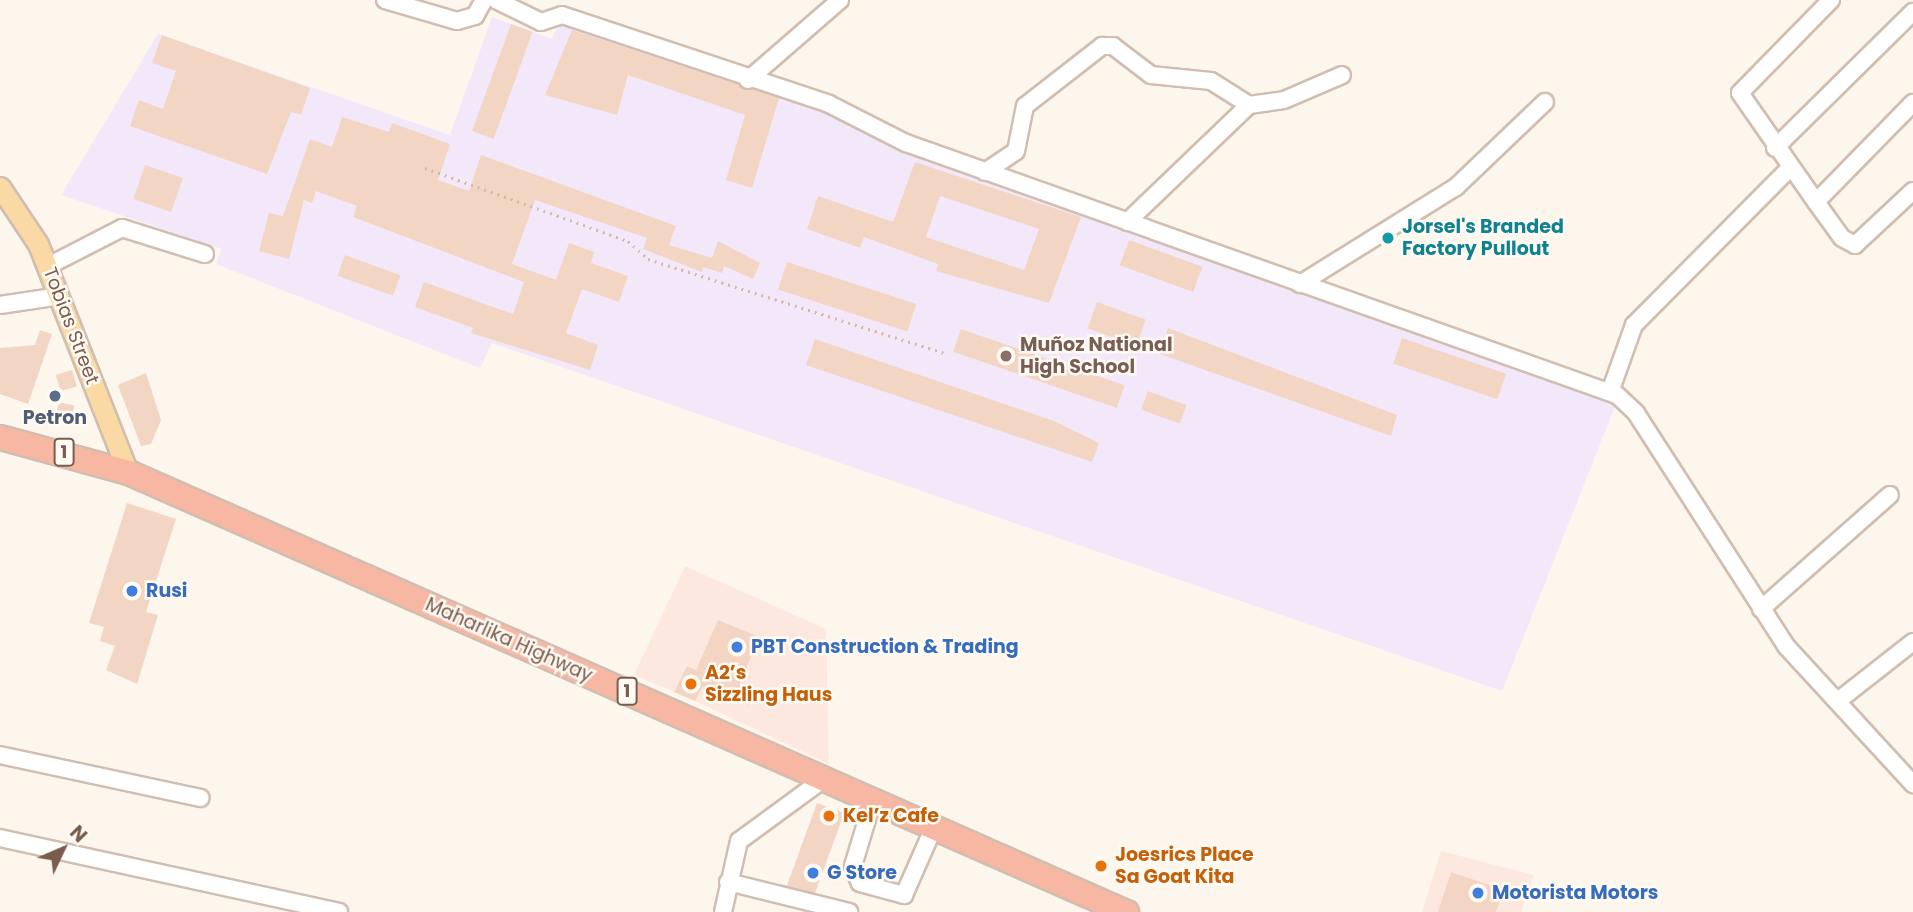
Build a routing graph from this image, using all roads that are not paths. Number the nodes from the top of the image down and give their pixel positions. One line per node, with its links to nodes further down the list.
1 (385, 0): 2 (street)
2 (484, 0)
3 (496, 0): 6 (street)
4 (840, 0): 9 (street)
5 (1832, 0): 13 (street)
6 (558, 7): 9 (street)
7 (1913, 12): 13 (street)
8 (1342, 75): 12 (street)
9 (748, 80): 15 (street)
10 (1545, 102): 22 (street)
11 (1913, 103): 18 (street)
12 (1249, 105): 15 (street); 19 (street)
13 (1775, 148): 14 (street)
14 (1790, 168): 18 (street); 25 (street)
15 (985, 172): 19 (street)
16 (0, 187): 21 (main road, Tobias Street)
17 (1913, 191): 18 (street)
18 (1816, 202)
19 (1126, 222): 22 (street)
20 (205, 254): 21 (street)
21 (48, 265): 23 (main road, Tobias Street)
22 (1300, 284): 25 (street)
23 (60, 296): 24 (street); 27 (main road, Tobias Street)
24 (0, 305)
25 (1610, 392): 29 (street)
26 (0, 437): 27 (highway, Maharlika Highway / 1)
27 (128, 472): 34 (highway, Maharlika Highway / 1)
28 (1890, 495): 29 (street)
29 (1761, 609): 31 (street)
30 (1913, 642): 31 (street)
31 (1839, 700): 33 (street)
32 (0, 755): 35 (street)
33 (1910, 773)
34 (825, 778): 36 (highway, Maharlika Highway / 1); 39 (street)
35 (200, 798)
36 (873, 800): 37 (highway, Maharlika Highway / 1); 37 (street)
37 (934, 827): 43 (highway, Maharlika Highway / 1)
38 (0, 838): 40 (street)
39 (728, 882): 41 (street); 42 (street)
40 (340, 912)
41 (723, 912)
42 (849, 912)
43 (1126, 912)

